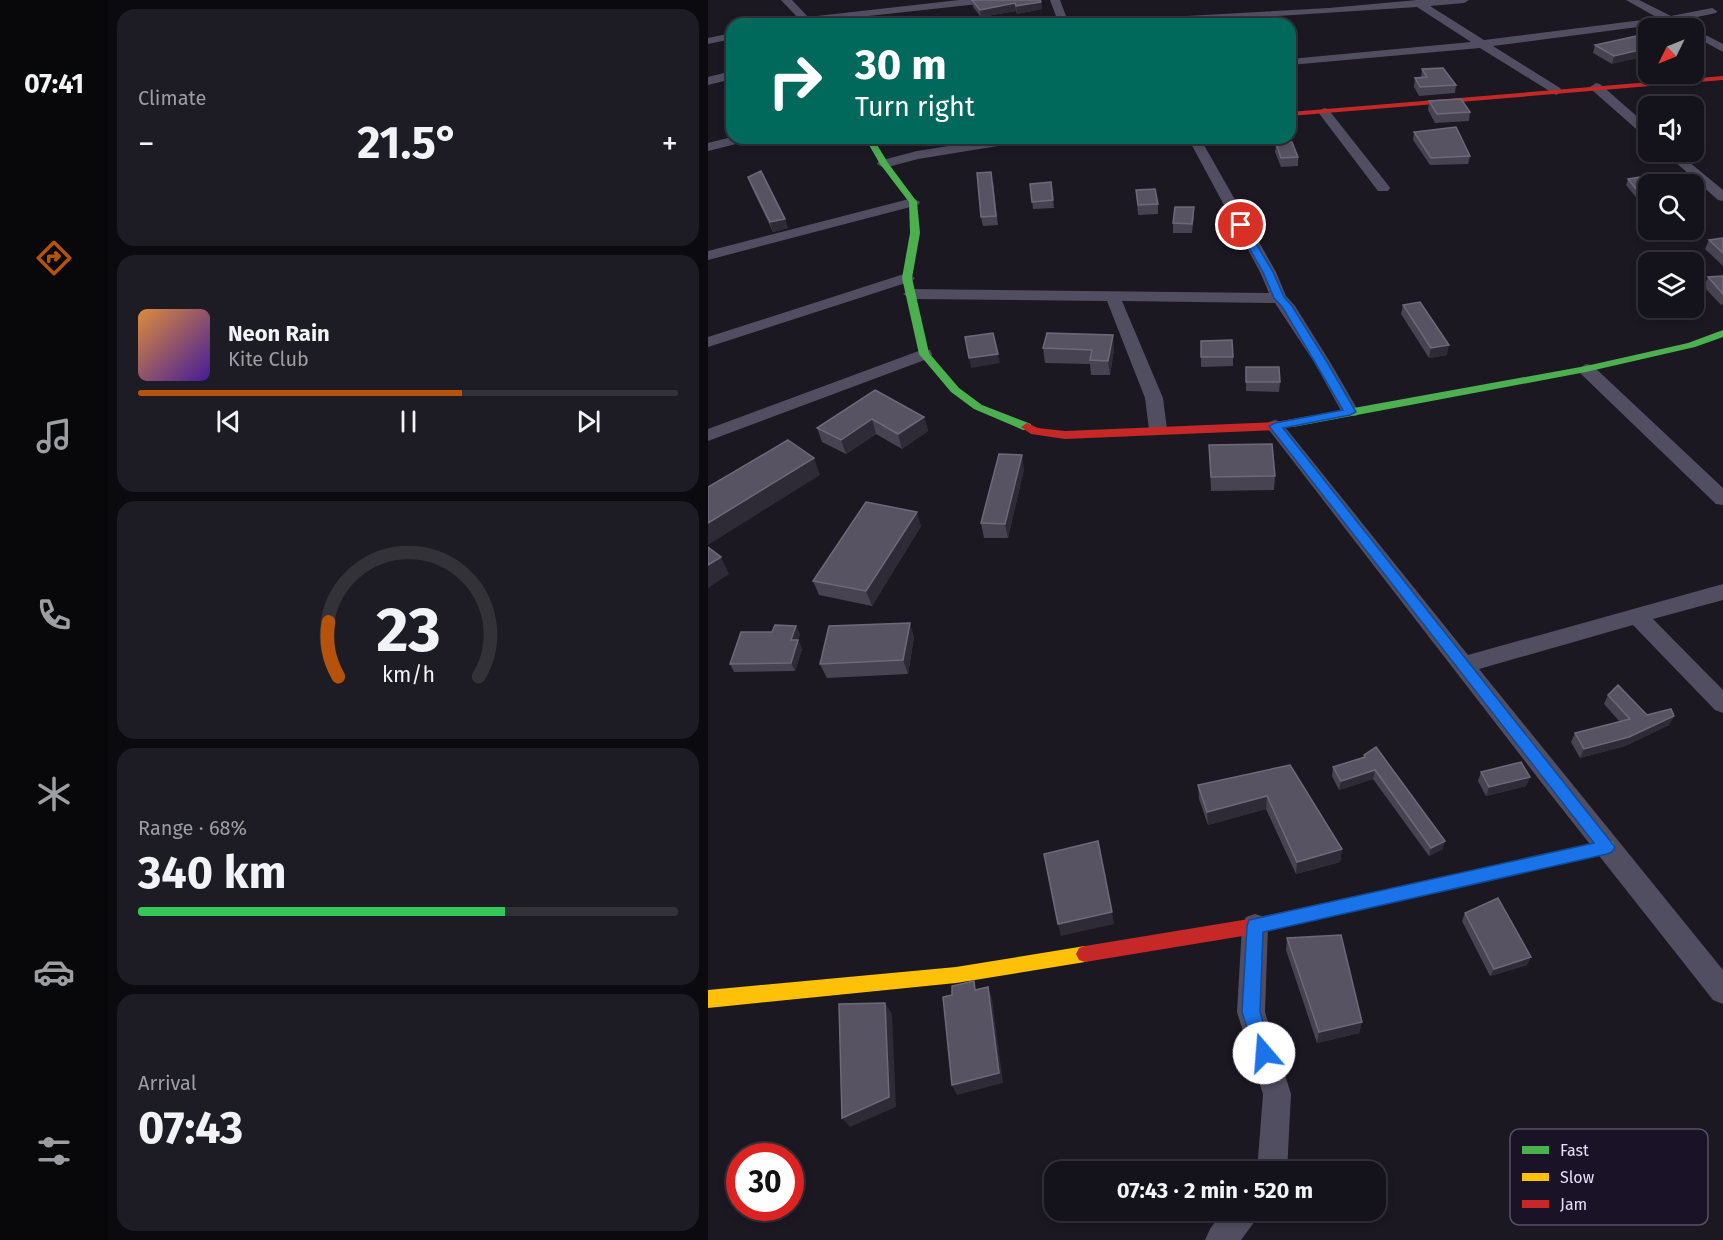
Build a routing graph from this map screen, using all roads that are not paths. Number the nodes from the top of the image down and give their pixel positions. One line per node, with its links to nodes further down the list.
1 (786, 0): 9 (street)
2 (988, 0): 10 (street)
3 (1055, 0): 11 (street)
4 (1464, 0): 6 (street)
5 (1631, 0): 13 (street)
6 (1417, 2): 12 (street); 19 (street)
7 (1695, 4): 8 (street)
8 (1718, 13): 14 (street)
9 (803, 18)
10 (840, 18)
11 (1062, 18)
12 (1184, 18)
13 (1667, 18)
14 (1684, 18)
15 (1638, 24): 19 (street)
16 (726, 37): 18 (street)
17 (1704, 38): 20 (street)
18 (708, 41)
19 (1484, 44): 21 (street); 26 (street)
20 (1723, 49)
21 (1296, 62)
22 (726, 76): 24 (street)
23 (1723, 78): 25 (street)
24 (708, 81)
25 (1596, 87): 26 (street); 29 (street)
26 (1556, 91): 27 (street)
27 (1324, 112): 28 (street); 37 (street)
28 (1296, 114)
29 (1638, 123)
30 (726, 142): 34 (street)
31 (872, 144): 36 (street)
32 (986, 144): 36 (street)
33 (1197, 144): 43 (street)
34 (708, 147)
35 (1682, 162): 38 (street)
36 (884, 164): 39 (street)
37 (1383, 188)
38 (1723, 197)
39 (912, 202): 40 (street); 41 (street)
40 (708, 256)
41 (909, 286): 42 (street); 45 (street); 46 (street)
42 (1112, 295): 43 (street); 50 (street)
43 (1279, 298): 48 (street)
44 (1723, 333): 47 (street)
45 (708, 342)
46 (924, 354): 50 (street); 51 (street)
47 (1586, 369): 48 (street); 52 (street)
48 (1350, 412): 49 (street)
49 (1275, 426): 50 (street); 55 (street)
50 (1158, 429)
51 (708, 435)
52 (1723, 499)
53 (1723, 592): 54 (street)
54 (1637, 616): 55 (street); 56 (street)
55 (1464, 665): 57 (street)
56 (1723, 704)
57 (1607, 847): 58 (street); 59 (street)
58 (1255, 926): 60 (street); 61 (street)
59 (1723, 991)
60 (708, 999)
61 (1273, 1161)
62 (1236, 1221): 63 (street)
63 (1221, 1240)

